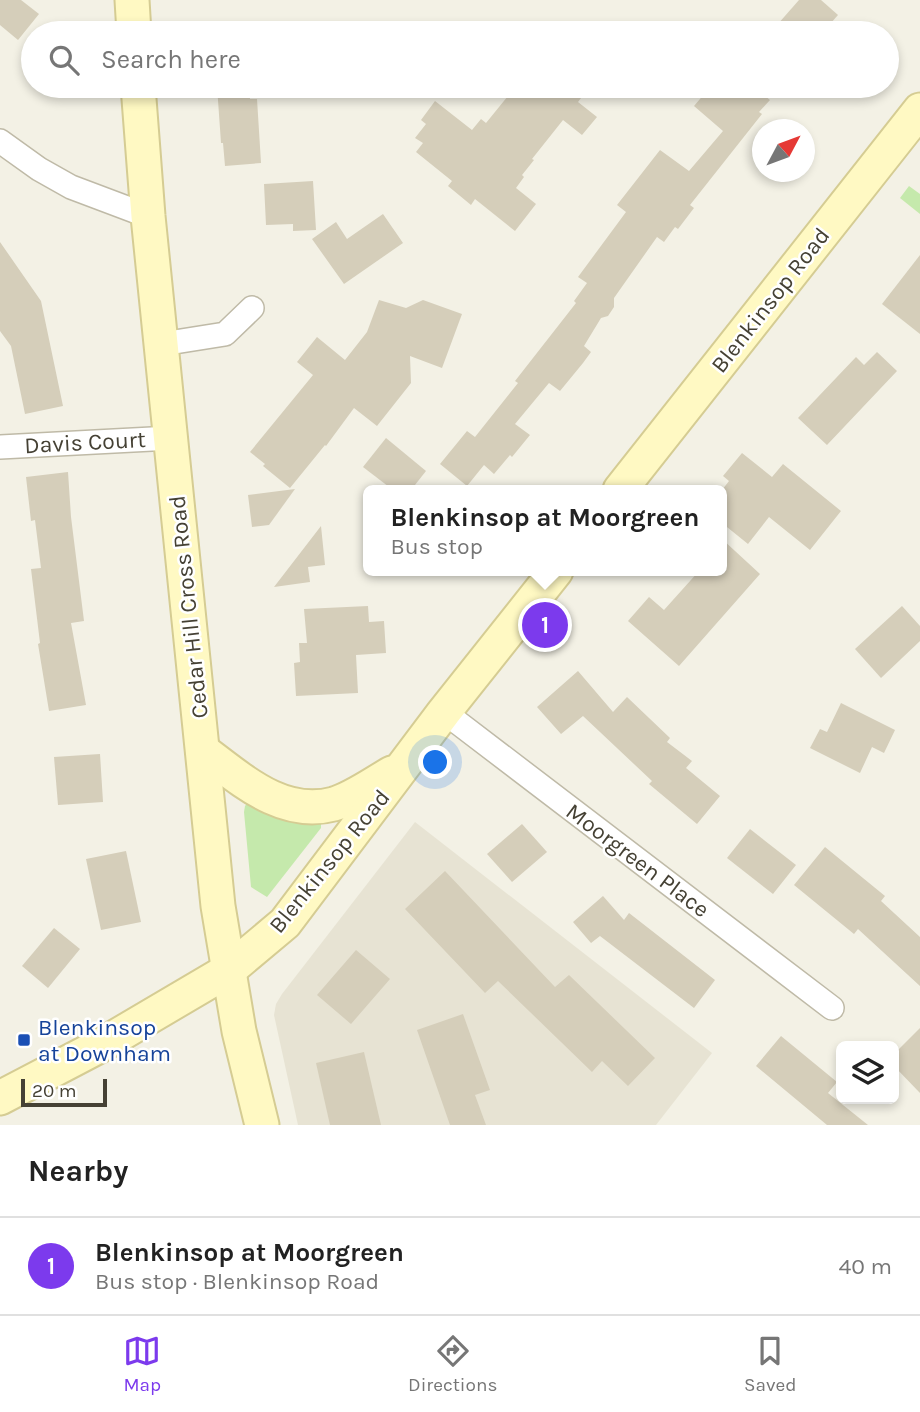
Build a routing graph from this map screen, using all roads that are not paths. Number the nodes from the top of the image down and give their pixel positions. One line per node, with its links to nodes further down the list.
1 (132, 0): 2 (street)
2 (133, 21)
3 (139, 98): 6 (street, Cedar Hill Cross Road)
4 (920, 110): 11 (street, Blenkinsop Road)
5 (0, 141): 6 (street)
6 (148, 216): 8 (street, Cedar Hill Cross Road)
7 (252, 308): 8 (street)
8 (162, 344): 9 (street, Cedar Hill Cross Road)
9 (171, 438): 10 (street, Davis Court); 14 (street, Cedar Hill Cross Road)
10 (0, 447)
11 (624, 485)
12 (552, 576): 13 (street, Blenkinsop Road)
13 (444, 712): 15 (street, Blenkinsop Road); 17 (street, Moorgreen Place)
14 (203, 751): 15 (street); 16 (street, Cedar Hill Cross Road)
15 (406, 764): 16 (street, Blenkinsop Road)
16 (229, 970): 18 (street, Blenkinsop Road); 19 (street, Cedar Hill Cross Road)
17 (832, 1008)
18 (0, 1098)
19 (262, 1125)

